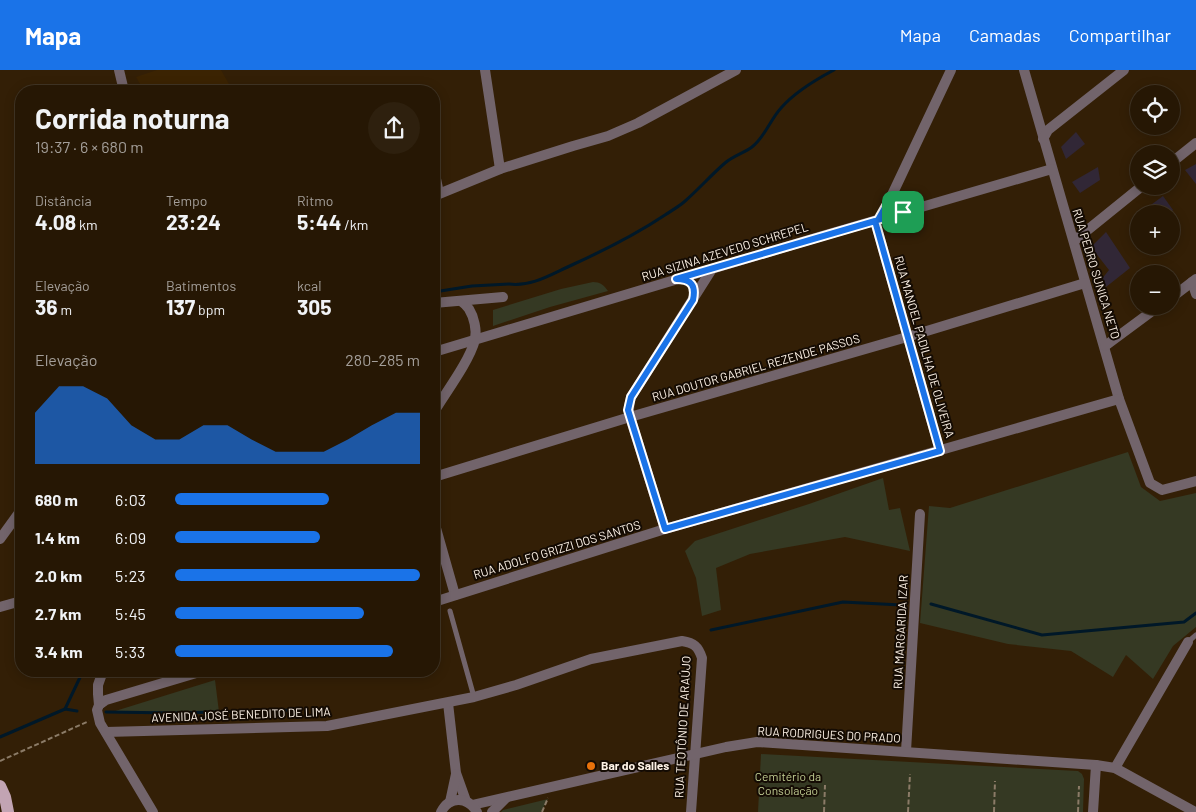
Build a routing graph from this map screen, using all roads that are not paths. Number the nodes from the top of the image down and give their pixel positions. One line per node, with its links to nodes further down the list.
1 (118, 70): 7 (street)
2 (485, 70): 11 (street)
3 (736, 70): 11 (street)
4 (951, 70): 15 (street)
5 (1024, 70): 8 (street, RUA PEDRO SUNICA NETO)
6 (1124, 70): 8 (street)
7 (122, 85)
8 (1044, 139): 12 (street, RUA PEDRO SUNICA NETO)
9 (1196, 143): 10 (street)
10 (1180, 156)
11 (500, 169): 13 (street)
12 (1052, 169): 16 (street, RUA SIZINA AZEVEDO SCHREPEL); 18 (street, RUA PEDRO SUNICA NETO)
13 (440, 193)
14 (1131, 195): 18 (street)
15 (891, 197): 16 (street); 17 (street)
16 (903, 212): 17 (street, RUA SIZINA AZEVEDO SCHREPEL)
17 (877, 221): 19 (street, RUA SIZINA AZEVEDO SCHREPEL); 30 (street, RUA MANOEL PADILHA DE OLIVEIRA)
18 (1074, 242): 22 (street, RUA PEDRO SUNICA NETO)
19 (712, 269): 20 (street, RUA SIZINA AZEVEDO SCHREPEL); 26 (street)
20 (676, 279): 26 (street); 31 (street, RUA SIZINA AZEVEDO SCHREPEL)
21 (1194, 281): 23 (street); 24 (street)
22 (1085, 283): 30 (street, RUA DOUTOR GABRIEL REZENDE PASSOS); 32 (street, RUA PEDRO SUNICA NETO)
23 (1180, 291)
24 (1196, 294)
25 (503, 297): 27 (street)
26 (693, 300): 36 (street)
27 (461, 301): 28 (street); 31 (street)
28 (440, 303)
29 (1148, 315): 32 (street)
30 (907, 337): 36 (street, RUA DOUTOR GABRIEL REZENDE PASSOS); 37 (street, RUA MANOEL PADILHA DE OLIVEIRA)
31 (475, 339): 33 (street, RUA SIZINA AZEVEDO SCHREPEL); 35 (street)
32 (1105, 346): 34 (street, RUA PEDRO SUNICA NETO)
33 (440, 350)
34 (1120, 399): 37 (street, RUA ADOLFO GRIZZI DOS SANTOS); 39 (street, RUA PEDRO SUNICA NETO)
35 (440, 402)
36 (630, 417): 38 (street, RUA DOUTOR GABRIEL REZENDE PASSOS); 42 (street)
37 (940, 451): 42 (street, RUA ADOLFO GRIZZI DOS SANTOS)
38 (440, 475)
39 (1196, 481)
40 (920, 514): 59 (street, RUA MARGARIDA IZAR)
41 (15, 518): 43 (street)
42 (665, 529): 45 (street, RUA ADOLFO GRIZZI DOS SANTOS)
43 (0, 539)
44 (440, 542): 45 (street)
45 (455, 595): 46 (street, RUA ADOLFO GRIZZI DOS SANTOS)
46 (440, 600)
47 (15, 603): 48 (street)
48 (0, 607)
49 (450, 611): 55 (lane)
50 (1196, 635): 51 (lane)
51 (1188, 642): 62 (street)
52 (695, 645): 55 (street, AVENIDA JOSÉ BENEDITO DE LIMA); 60 (street, RUA TEOTÔNIO DE ARAÚJO)
53 (101, 677): 57 (street)
54 (183, 677): 57 (street)
55 (474, 697): 56 (street, AVENIDA JOSÉ BENEDITO DE LIMA)
56 (448, 703): 58 (street, AVENIDA JOSÉ BENEDITO DE LIMA); 63 (street)
57 (99, 705): 58 (street)
58 (106, 732): 70 (street)
59 (906, 751): 60 (street, RUA RODRIGUES DO PRADO); 61 (street, RUA RODRIGUES DO PRADO)
60 (694, 755): 65 (street, RUA RODRIGUES DO PRADO); 73 (street, RUA TEOTÔNIO DE ARAÚJO)
61 (1096, 765): 62 (street, RUA RODRIGUES DO PRADO); 74 (street)
62 (1114, 768): 75 (street, RUA RODRIGUES DO PRADO)
63 (456, 773): 66 (street); 67 (street)
64 (2, 791): 68 (main road); 69 (main road)
65 (507, 797): 67 (street, RUA RODRIGUES DO PRADO); 72 (street)
66 (450, 802): 67 (street, RUA RODRIGUES DO PRADO); 71 (street)
67 (472, 806)
68 (1, 812)
69 (8, 812)
70 (153, 812)
71 (441, 812)
72 (492, 812)
73 (691, 812)
74 (1093, 812)
75 (1195, 812)

